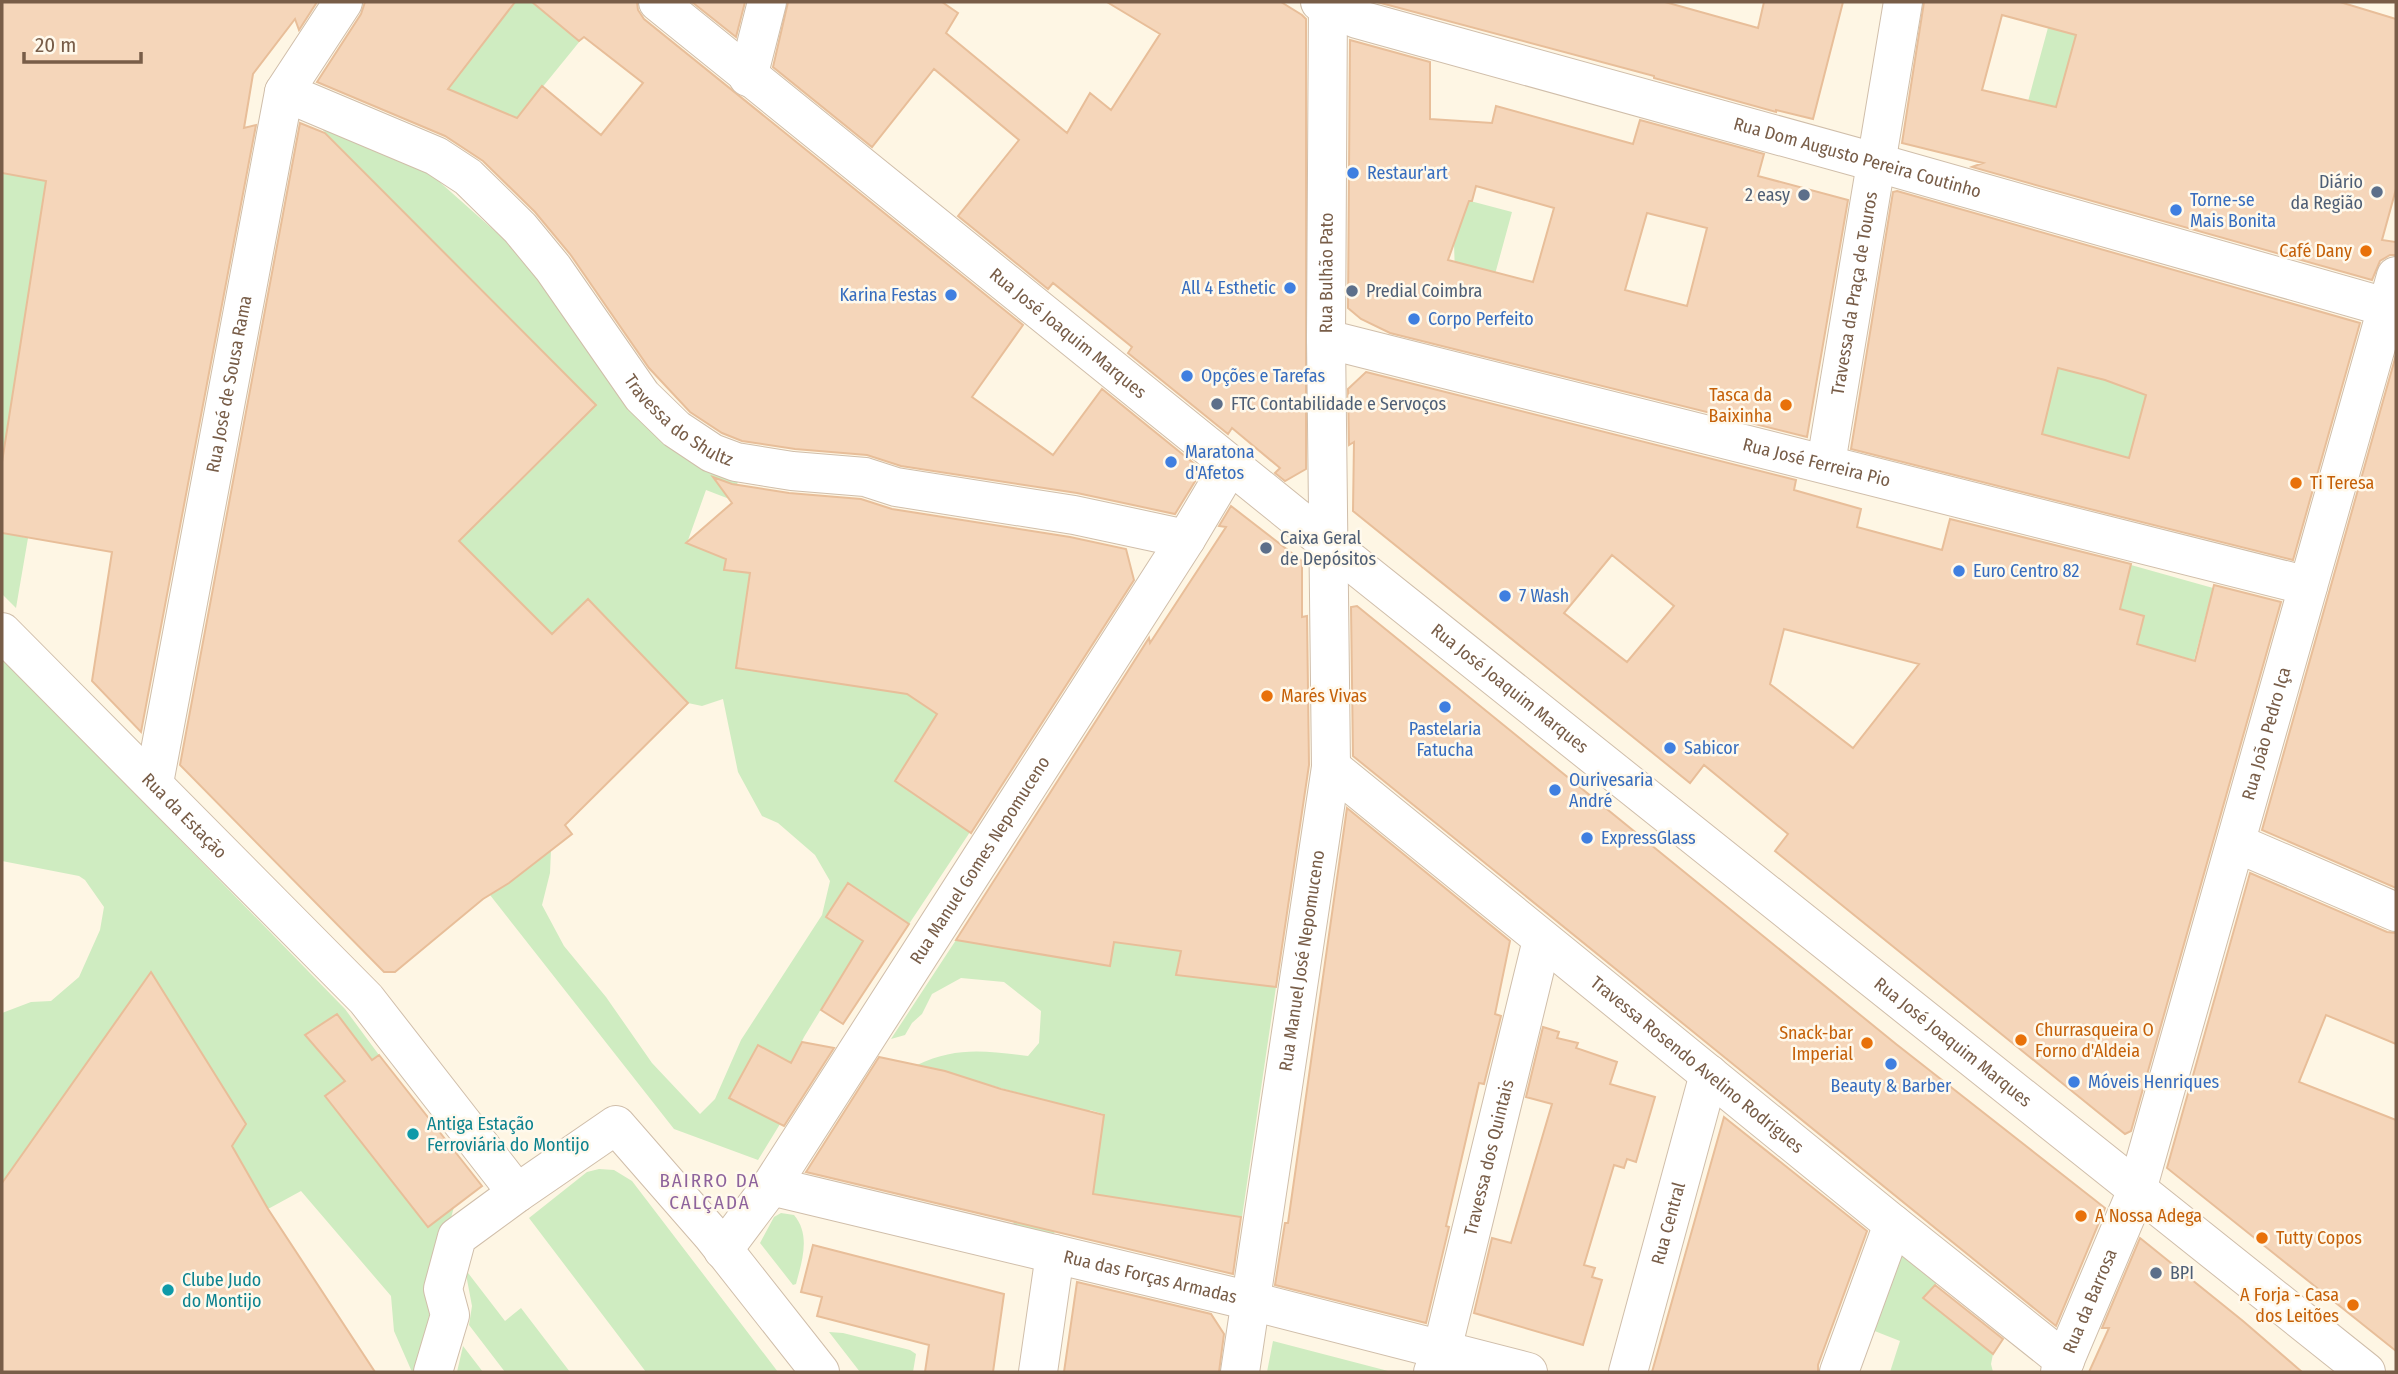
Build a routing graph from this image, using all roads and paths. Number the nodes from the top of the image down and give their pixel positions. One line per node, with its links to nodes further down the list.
1 (342, 2): 7 (street, Rua José de Sousa Rama)
2 (658, 2): 6 (street, Rua José Joaquim Marques)
3 (767, 2): 6 (street)
4 (1903, 2): 8 (street, Travessa da Praça de Touros)
5 (1325, 3): 8 (street, Rua Dom Augusto Pereira Coutinho); 10 (street, Rua Bulhão Pato)
6 (748, 77): 12 (street, Rua José Joaquim Marques)
7 (284, 92): 13 (street, Travessa do Shultz); 20 (street, Rua José de Sousa Rama)
8 (1878, 163): 9 (street, Rua Dom Augusto Pereira Coutinho); 11 (street, Travessa da Praça de Touros)
9 (2393, 298): 17 (street, Rua João Pedro Iça)
10 (1326, 339): 11 (street, Rua José Ferreira Pio); 16 (street, Rua Bulhão Pato)
11 (1826, 463): 17 (street, Rua José Ferreira Pio)
12 (1230, 465): 15 (street, Rua Manuel Gomes Nepomuceno); 16 (street, Rua José Joaquim Marques)
13 (1074, 515): 14 (street); 15 (street, Travessa do Shultz)
14 (1042, 535)
15 (1186, 540): 25 (street, Rua Manuel Gomes Nepomuceno)
16 (1330, 545): 19 (street, Rua Manuel José Nepomuceno); 26 (street, Rua José Joaquim Marques)
17 (2308, 586): 21 (street, Rua João Pedro Iça)
18 (2, 632): 20 (street, Rua da Estação)
19 (1331, 766): 23 (street, Travessa Rosendo Avelino Rodrigues); 31 (street, Rua Manuel José Nepomuceno)
20 (154, 783): 27 (street, Rua da Estação)
21 (2236, 843): 22 (street); 26 (street, Rua João Pedro Iça)
22 (2396, 912)
23 (1542, 940): 24 (street, Travessa Rosendo Avelino Rodrigues); 32 (street, Travessa dos Quintais)
24 (1709, 1074): 28 (street, Travessa Rosendo Avelino Rodrigues); 39 (street, Rua Central)
25 (771, 1186): 29 (street, Rua Manuel Gomes Nepomuceno); 30 (street, Rua das Forças Armadas)
26 (2137, 1190): 33 (street, Rua da Barrosa); 41 (street, Rua José Joaquim Marques)
27 (517, 1194): 29 (street); 34 (street)
28 (1893, 1224): 33 (street, Travessa Rosendo Avelino Rodrigues); 40 (street)
29 (723, 1250): 35 (street)
30 (1055, 1254): 31 (street, Rua das Forças Armadas); 36 (street)
31 (1251, 1301): 32 (street, Rua das Forças Armadas); 37 (street, Rua Manuel José Nepomuceno)
32 (1438, 1361): 38 (street, Rua das Forças Armadas)
33 (2063, 1366)
34 (434, 1370)
35 (820, 1372)
36 (1038, 1372)
37 (1240, 1372)
38 (1528, 1372)
39 (1628, 1372)
40 (1839, 1372)
41 (2365, 1372)

